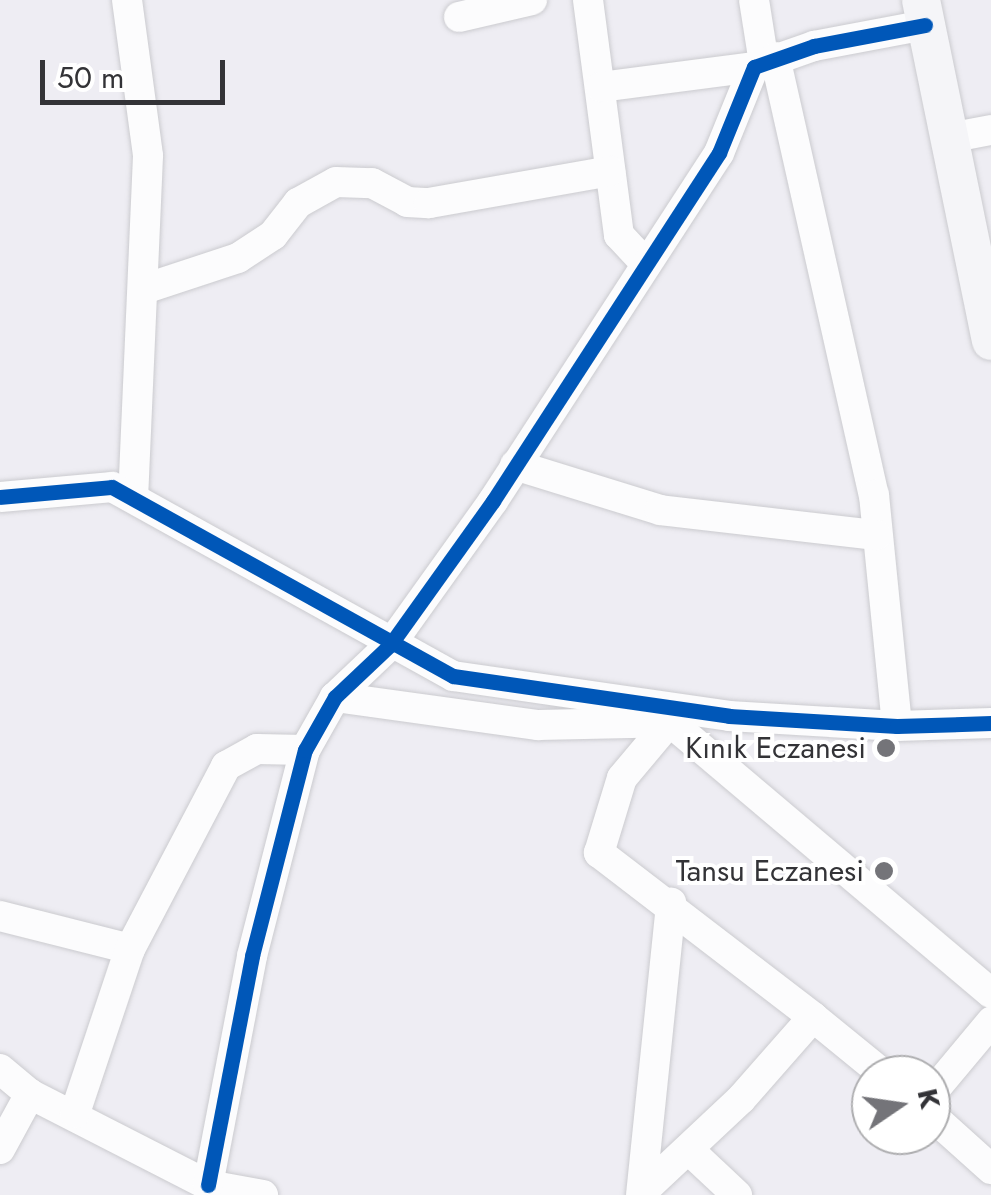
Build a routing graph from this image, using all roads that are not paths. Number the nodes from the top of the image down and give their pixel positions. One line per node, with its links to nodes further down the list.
1 (127, 0): 13 (street)
2 (532, 0): 6 (street)
3 (588, 0): 8 (street)
4 (754, 0): 7 (street)
5 (923, 12): 7 (street); 10 (main road)
6 (459, 17)
7 (764, 62): 8 (street); 12 (street); 18 (street)
8 (601, 87): 11 (street)
9 (991, 130): 10 (street)
10 (950, 138): 14 (main road)
11 (610, 171): 12 (street); 13 (street)
12 (646, 264): 15 (street)
13 (144, 290): 17 (street)
14 (991, 342)
15 (515, 465): 18 (street); 19 (street)
16 (0, 497): 17 (street)
17 (133, 497): 19 (street)
18 (877, 535): 23 (street)
19 (390, 646): 20 (street); 21 (street)
20 (335, 697): 21 (street); 24 (street)
21 (658, 712): 23 (street); 25 (street); 28 (street)
22 (991, 723): 23 (street)
23 (897, 726)
24 (305, 750): 27 (street); 40 (street)
25 (671, 902): 29 (street); 41 (street)
26 (0, 916): 27 (street)
27 (130, 949): 35 (street)
28 (991, 994)
29 (813, 1017): 31 (street); 38 (street)
30 (991, 1022): 33 (street)
31 (860, 1055)
32 (0, 1069): 34 (street)
33 (951, 1070)
34 (30, 1094): 35 (street); 37 (street)
35 (75, 1113): 40 (street)
36 (951, 1132): 39 (street)
37 (0, 1148)
38 (689, 1150): 41 (street); 43 (street)
39 (991, 1169)
40 (210, 1190): 42 (street)
41 (642, 1192)
42 (263, 1195)
43 (737, 1195)

